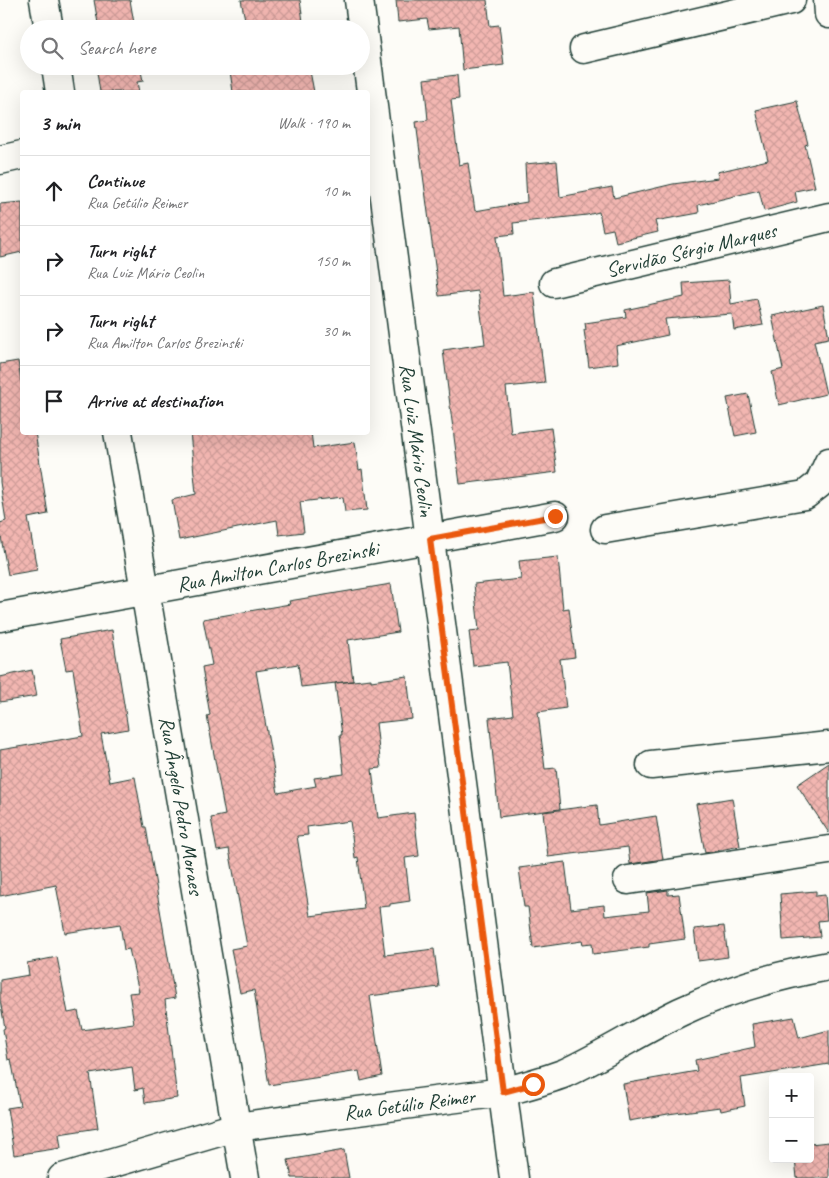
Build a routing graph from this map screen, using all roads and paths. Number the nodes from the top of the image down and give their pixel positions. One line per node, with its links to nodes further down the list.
1 (44, 0): 6 (street)
2 (359, 0): 7 (street, Rua Luiz Mário Ceolin)
3 (791, 0): 8 (street)
4 (828, 0): 5 (street)
5 (829, 14)
6 (47, 20)
7 (362, 20)
8 (584, 48)
9 (57, 75): 11 (street)
10 (369, 75): 20 (street, Rua Luiz Mário Ceolin)
11 (60, 90)
12 (20, 155): 13 (street)
13 (0, 160)
14 (829, 217): 15 (street, Servidão Sérgio Marques)
15 (554, 283)
16 (119, 435): 21 (street, Rua Ângelo Pedro Moraes)
17 (829, 462): 19 (street)
18 (555, 516): 20 (street, Rua Amilton Carlos Brezinski)
19 (605, 529)
20 (430, 539): 21 (street, Rua Amilton Carlos Brezinski); 28 (street, Rua Luiz Mário Ceolin)
21 (145, 591): 22 (street, Rua Amilton Carlos Brezinski); 29 (street, Rua Ângelo Pedro Moraes)
22 (0, 617)
23 (829, 746): 24 (street)
24 (651, 764)
25 (829, 850): 26 (street)
26 (628, 880)
27 (829, 966): 28 (street, Rua Getúlio Reimer)
28 (503, 1092): 29 (street, Rua Getúlio Reimer); 32 (street, Rua Luiz Mário Ceolin)
29 (236, 1127): 30 (street, Rua Getúlio Reimer); 31 (street, Rua Ângelo Pedro Moraes)
30 (62, 1178)
31 (245, 1178)
32 (514, 1178)

